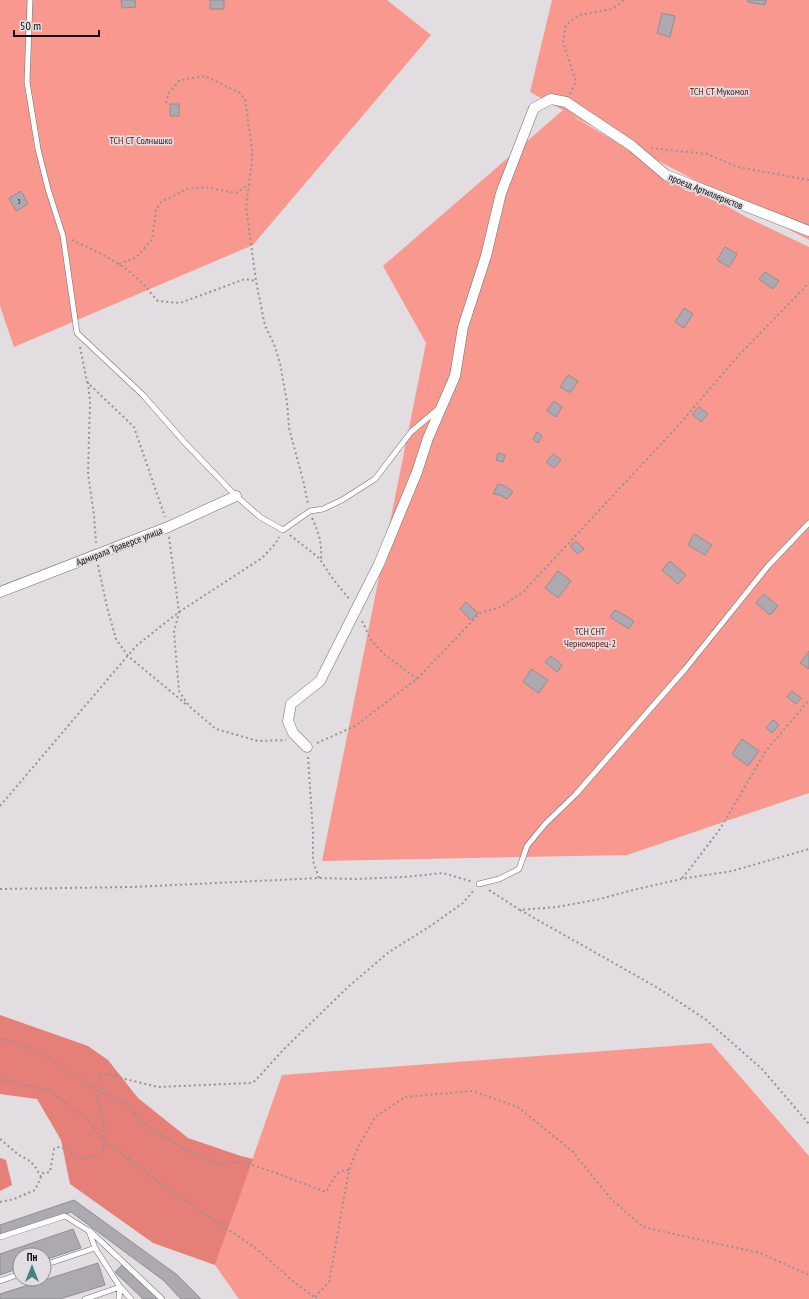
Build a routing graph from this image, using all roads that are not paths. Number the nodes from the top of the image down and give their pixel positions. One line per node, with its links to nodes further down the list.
1 (30, 0): 4 (lane)
2 (809, 231): 3 (street, проезд Артиллеристов)
3 (443, 405): 4 (lane); 7 (street)
4 (236, 496): 6 (street, Адмирала Траверсе улица)
5 (809, 523): 8 (lane)
6 (0, 592)
7 (307, 747)
8 (479, 884)
9 (89, 1231): 10 (lane); 11 (lane); 19 (lane)
10 (0, 1237)
11 (96, 1248): 12 (lane); 15 (lane)
12 (52, 1262)
13 (12, 1277): 14 (lane)
14 (0, 1281)
15 (120, 1287): 16 (lane); 17 (lane); 18 (lane)
16 (85, 1299)
17 (119, 1299)
18 (131, 1299)
19 (162, 1299)

